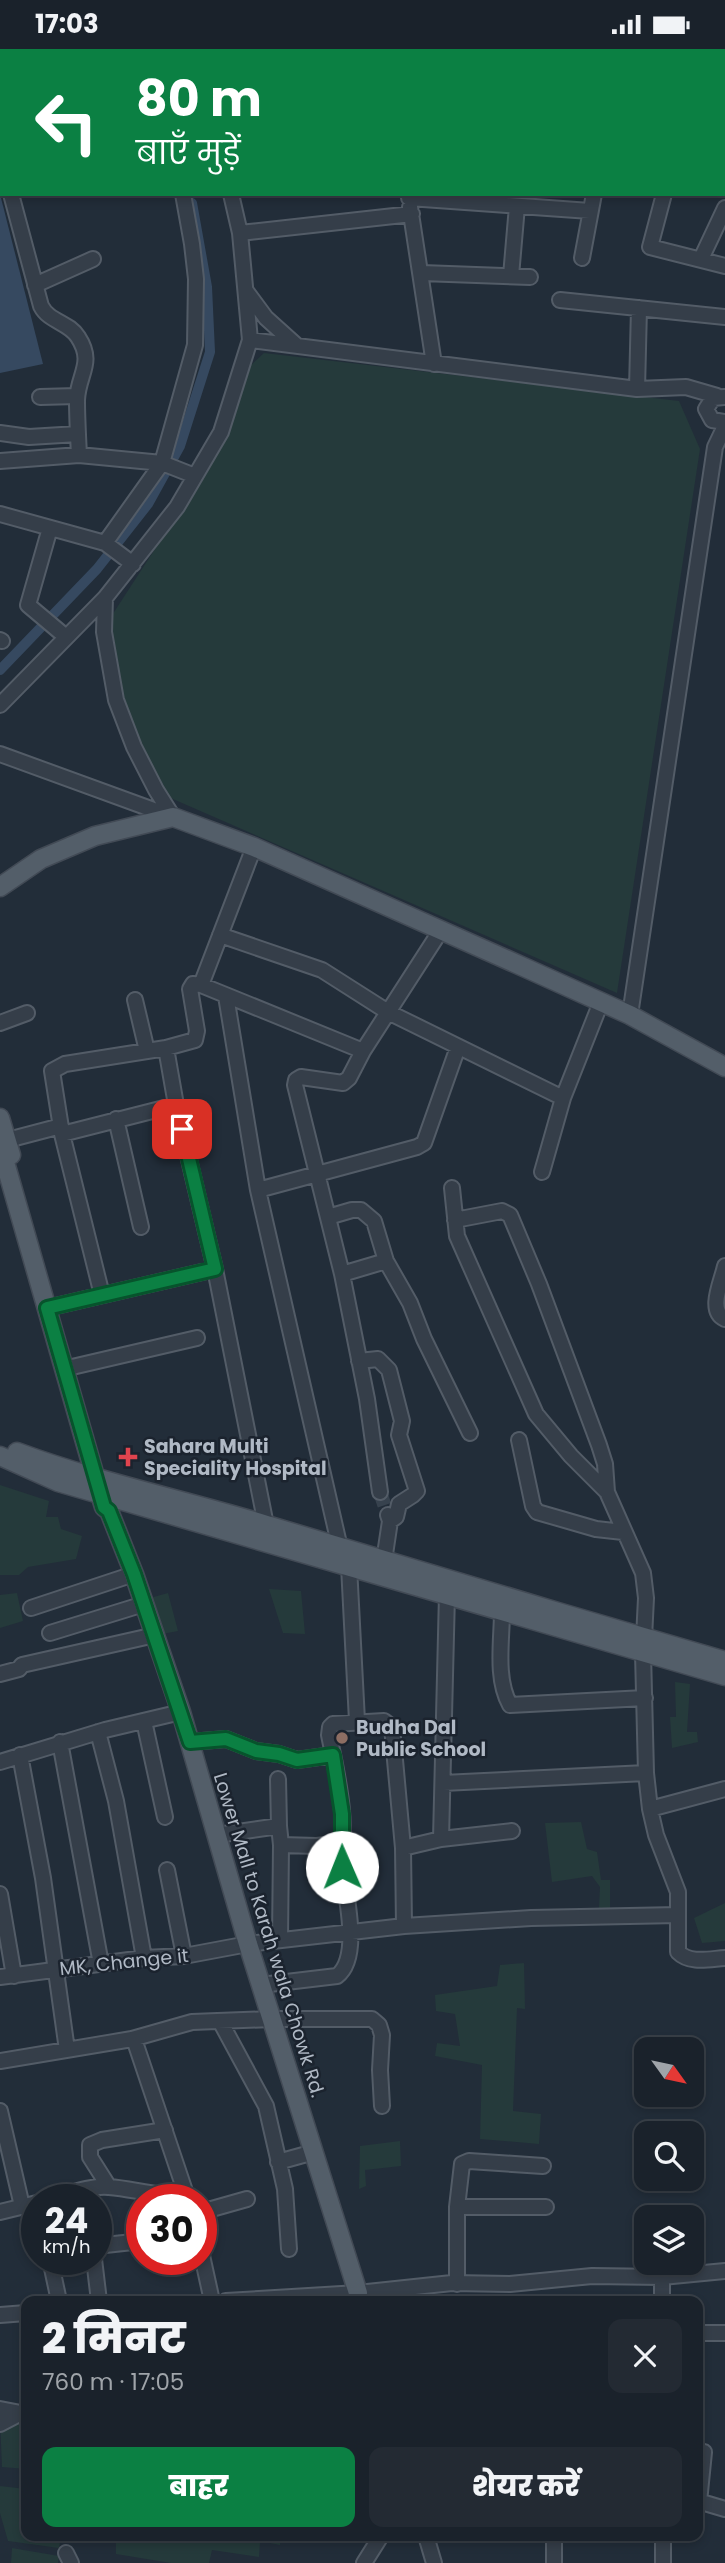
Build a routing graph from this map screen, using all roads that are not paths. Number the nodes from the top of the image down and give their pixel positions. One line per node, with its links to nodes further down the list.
1 (12, 196): 19 (street)
2 (183, 196): 39 (street)
3 (231, 196): 11 (street)
4 (409, 196): 7 (street); 10 (street)
5 (594, 196): 9 (street)
6 (663, 196): 14 (street)
7 (517, 206): 9 (street); 17 (street)
8 (725, 208): 14 (street)
9 (590, 211): 13 (street)
10 (412, 214): 11 (street); 16 (street)
11 (240, 233): 20 (street)
12 (93, 258): 19 (street)
13 (582, 258)
14 (701, 259): 15 (street)
15 (725, 265)
16 (422, 273): 17 (street); 26 (street)
17 (511, 276): 18 (street)
18 (530, 277)
19 (35, 285): 29 (street)
20 (245, 289): 24 (street); 25 (street)
21 (560, 300): 22 (street)
22 (639, 308): 23 (street); 28 (street)
23 (725, 317)
24 (250, 340): 25 (street); 40 (street)
25 (298, 346): 26 (street)
26 (434, 364): 28 (street)
27 (686, 387): 28 (street); 31 (street); 32 (street)
28 (637, 389)
29 (77, 396): 30 (street); 35 (street)
30 (40, 397)
31 (721, 397): 32 (street)
32 (707, 413): 33 (street); 36 (street)
33 (725, 424): 36 (street)
34 (0, 433): 35 (street)
35 (78, 434): 37 (street)
36 (715, 447): 60 (street)
37 (79, 455): 38 (street); 39 (street)
38 (0, 460)
39 (165, 464): 40 (street); 43 (street)
40 (189, 473): 44 (street)
41 (0, 514): 42 (street)
42 (50, 528): 43 (street); 46 (street)
43 (107, 544): 44 (street)
44 (128, 559): 45 (street)
45 (105, 598): 46 (street); 49 (street)
46 (66, 637): 47 (street)
47 (0, 705)
48 (0, 754): 49 (street)
49 (173, 817): 50 (main road); 51 (main road)
50 (254, 847): 52 (main road); 53 (street)
51 (0, 887)
52 (441, 930): 57 (main road); 58 (street)
53 (220, 935): 54 (street); 58 (street)
54 (201, 985): 55 (street); 63 (street)
55 (226, 996): 65 (street); 76 (street)
56 (135, 1000): 64 (street)
57 (601, 1002): 60 (main road); 67 (street)
58 (388, 1012): 62 (street); 65 (street)
59 (27, 1013): 61 (street)
60 (630, 1015): 66 (main road)
61 (0, 1023)
62 (458, 1047): 67 (street); 74 (street)
63 (166, 1048): 64 (street); 68 (street)
64 (147, 1051): 71 (street)
65 (363, 1051): 74 (street)
66 (725, 1067)
67 (564, 1098): 73 (street)
68 (176, 1105): 70 (street); 82 (street)
69 (0, 1118): 72 (main road)
70 (116, 1119): 71 (street); 79 (street)
71 (62, 1130): 72 (street); 84 (street)
72 (2, 1142): 85 (main road)
73 (542, 1172)
74 (318, 1174): 76 (street); 77 (street)
75 (452, 1188): 78 (street)
76 (258, 1190): 100 (street)
77 (328, 1217): 80 (street); 83 (street)
78 (455, 1220): 96 (street); 96 (street)
79 (141, 1227)
80 (386, 1261): 83 (street); 90 (street)
81 (725, 1266): 86 (street)
82 (215, 1269): 84 (street); 97 (street)
83 (342, 1274): 88 (street)
84 (102, 1295): 85 (street)
85 (50, 1307): 89 (main road); 94 (main road)
86 (725, 1319)
87 (197, 1338): 89 (street)
88 (359, 1361): 95 (street); 101 (street)
89 (72, 1367): 94 (main road)
90 (470, 1433)
91 (519, 1440): 98 (street)
92 (0, 1445): 94 (main road)
93 (0, 1456): 94 (main road)
94 (104, 1492): 97 (main road); 99 (main road); 103 (main road, Lower Mall to Karah wala Chowk Rd.)
95 (380, 1492)
96 (607, 1492): 98 (street)
97 (266, 1525): 99 (main road)
98 (624, 1532): 110 (street)
99 (311, 1547): 100 (main road); 102 (main road)
100 (340, 1548): 101 (main road)
101 (384, 1561): 110 (main road)
102 (349, 1566): 104 (main road); 117 (street)
103 (134, 1574): 105 (main road, Lower Mall to Karah wala Chowk Rd.); 106 (street)
104 (447, 1594): 107 (main road); 126 (street)
105 (144, 1604): 108 (street); 109 (main road, Lower Mall to Karah wala Chowk Rd.)
106 (31, 1608)
107 (502, 1611): 110 (main road); 114 (street)
108 (51, 1633)
109 (155, 1635): 112 (street); 115 (main road, Lower Mall to Karah wala Chowk Rd.)
110 (644, 1648): 111 (main road); 113 (main road); 114 (street)
111 (725, 1661)
112 (0, 1674)
113 (725, 1676)
114 (645, 1697): 124 (street)
115 (181, 1712): 116 (street); 120 (main road, Lower Mall to Karah wala Chowk Rd.)
116 (144, 1721): 118 (street); 129 (street)
117 (358, 1721): 122 (street); 136 (street)
118 (97, 1732): 119 (street); 145 (street)
119 (60, 1742): 121 (street); 147 (street)
120 (190, 1742): 122 (street); 132 (main road, Lower Mall to Karah wala Chowk Rd.)
121 (20, 1755): 123 (street); 148 (street)
122 (333, 1755): 134 (street)
123 (0, 1762)
124 (646, 1773): 126 (street); 128 (street)
125 (278, 1779): 130 (street)
126 (443, 1783): 133 (street)
127 (725, 1789): 128 (street)
128 (650, 1809): 139 (street)
129 (164, 1817)
130 (279, 1826): 132 (street); 135 (street)
131 (512, 1831): 133 (street)
132 (216, 1835): 143 (main road, Lower Mall to Karah wala Chowk Rd.)
133 (442, 1839): 136 (street)
134 (341, 1843): 135 (street); 141 (street)
135 (281, 1846): 142 (street)
136 (403, 1848): 140 (street)
137 (167, 1870): 144 (street)
138 (0, 1894): 149 (street)
139 (678, 1915): 140 (street, MK, Change it); 146 (street)
140 (404, 1926): 141 (street, MK, Change it)
141 (351, 1932): 142 (street, MK, Change it); 150 (street)
142 (280, 1940): 143 (street, MK, Change it)
143 (248, 1944): 144 (street, MK, Change it); 150 (main road, Lower Mall to Karah wala Chowk Rd.)
144 (184, 1956): 145 (street, MK, Change it)
145 (144, 1958): 147 (street, MK, Change it)
146 (725, 1958)
147 (101, 1963): 148 (street, MK, Change it)
148 (55, 1970): 149 (street, MK, Change it); 154 (street)
149 (7, 1976)
150 (261, 1985): 151 (main road, Lower Mall to Karah wala Chowk Rd.)
151 (272, 2019): 152 (street); 156 (street); 159 (main road, Lower Mall to Karah wala Chowk Rd.)
152 (220, 2021): 153 (street); 160 (street)
153 (134, 2039): 154 (street); 158 (street)
154 (67, 2050): 155 (street)
155 (0, 2061)
156 (382, 2106)
157 (0, 2111): 162 (street)
158 (164, 2130): 163 (street); 164 (street)
159 (314, 2152): 160 (street); 181 (main road, Lower Mall to Karah wala Chowk Rd.)
160 (278, 2162): 171 (street)
161 (543, 2166): 168 (street)
162 (23, 2184)
163 (107, 2184)
164 (183, 2184)
165 (247, 2199): 167 (street)
166 (21, 2207): 170 (street)
167 (217, 2207)
168 (457, 2207): 169 (street); 177 (street)
169 (546, 2207)
170 (0, 2212)
171 (289, 2249)
172 (725, 2271): 176 (street)
173 (53, 2275): 178 (street)
174 (96, 2275): 179 (street)
175 (206, 2275): 180 (street)
176 (662, 2277): 177 (street); 183 (street)
177 (457, 2284): 182 (street)
178 (58, 2296)
179 (98, 2296)
180 (211, 2296)
181 (359, 2296)
182 (367, 2296)
183 (662, 2296)
184 (21, 2313): 185 (street)
185 (0, 2315)
186 (703, 2333): 187 (street)
187 (725, 2333)
188 (0, 2409): 189 (street)
189 (21, 2412)
190 (21, 2414): 191 (street)
191 (0, 2424)
192 (704, 2452): 193 (street)
193 (703, 2462)
194 (703, 2502): 195 (street)
195 (723, 2505)
196 (378, 2541): 200 (street)
197 (427, 2541): 201 (street)
198 (554, 2541): 202 (street)
199 (663, 2541): 203 (street)
200 (364, 2563)
201 (434, 2563)
202 (554, 2563)
203 (663, 2563)

